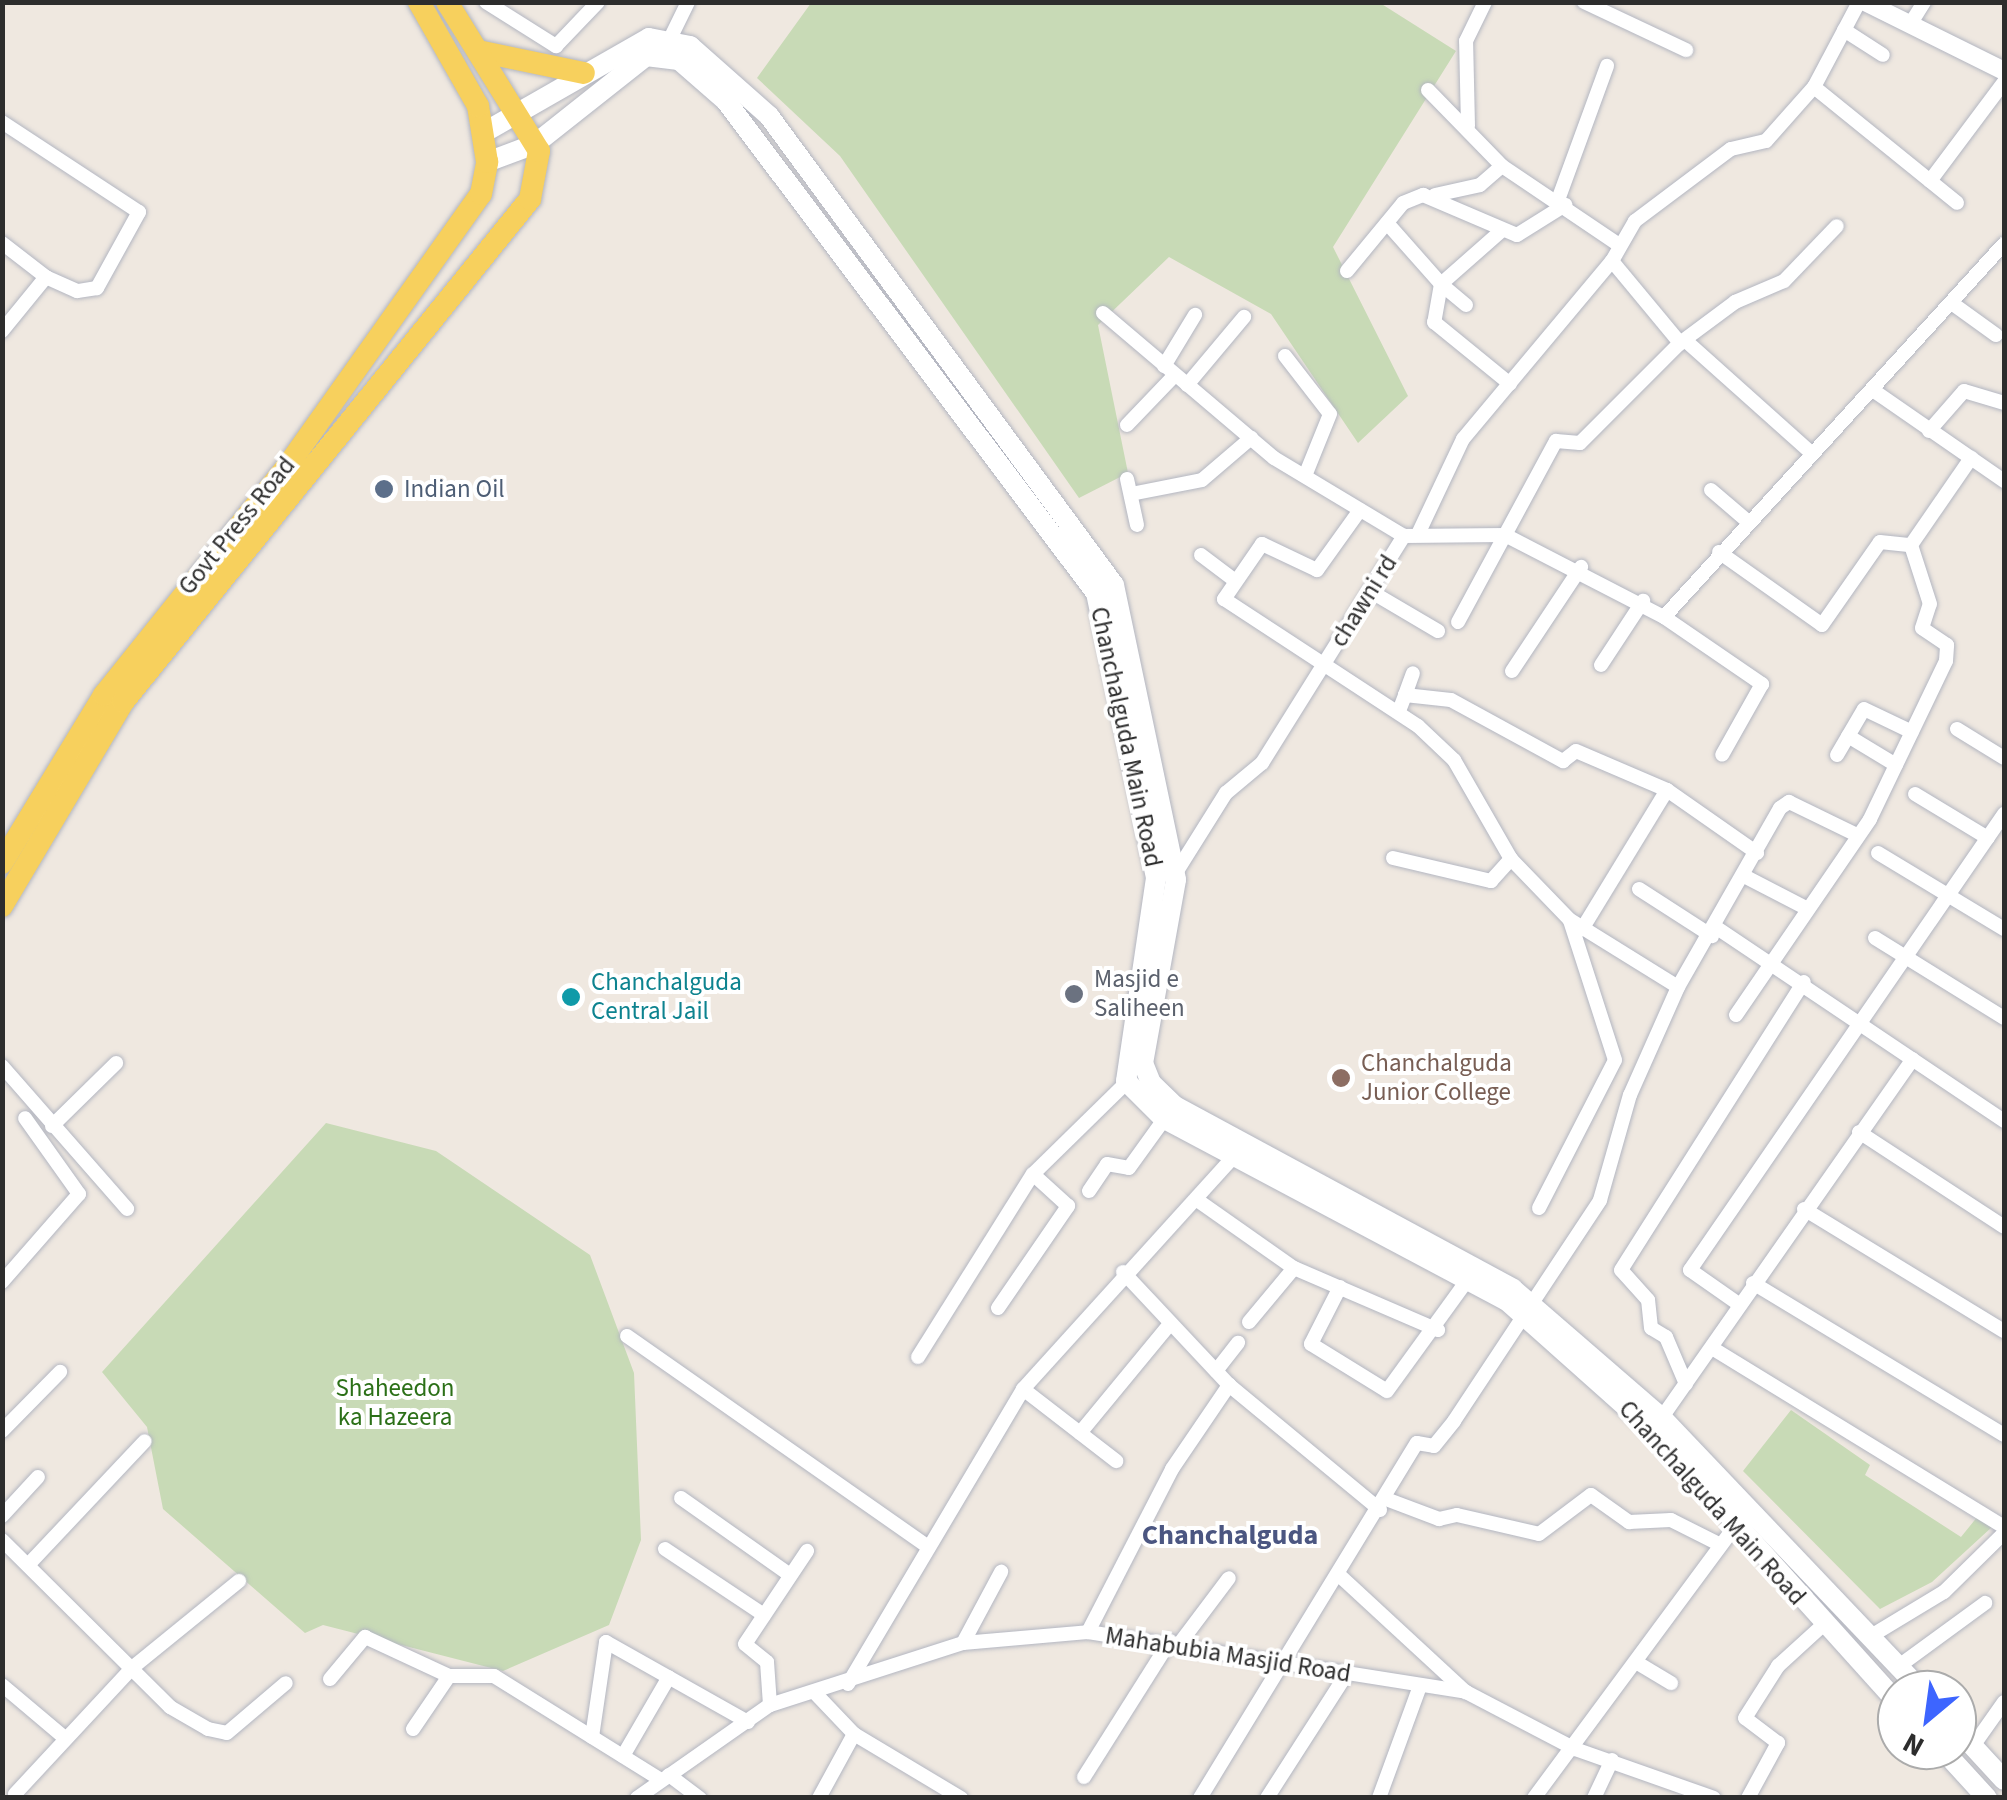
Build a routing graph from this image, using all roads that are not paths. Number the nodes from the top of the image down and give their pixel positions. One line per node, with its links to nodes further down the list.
1 (418, 2): 27 (main road)
2 (447, 2): 14 (main road)
3 (486, 2): 4 (street)
4 (598, 2)
5 (688, 2): 12 (street)
6 (1485, 2): 24 (street)
7 (1584, 2): 13 (street)
8 (1862, 2): 10 (street); 11 (street)
9 (1924, 2): 10 (street)
10 (1911, 23): 17 (street)
11 (1844, 30): 15 (street); 20 (street)
12 (666, 46): 18 (main road); 22 (main road, Chanchalguda Main Road); 25 (main road); 26 (main road, Chanchalguda Main Road)
13 (1686, 50)
14 (478, 51): 18 (main road); 25 (main road)
15 (1883, 55)
16 (1607, 66): 32 (street)
17 (2004, 71)
18 (584, 74): 25 (main road)
19 (2004, 82): 30 (street)
20 (1814, 87): 30 (street); 38 (street)
21 (1428, 90): 24 (street)
22 (772, 118): 26 (main road); 103 (main road, Chanchalguda Main Road)
23 (2, 122): 42 (street)
24 (1468, 126): 29 (street)
25 (529, 130): 27 (main road); 28 (main road); 106 (main road)
26 (754, 132): 103 (main road, Chanchalguda Main Road)
27 (484, 133): 28 (main road)
28 (487, 162): 101 (main road, Govt Press Road)
29 (1502, 166): 31 (street); 32 (street)
30 (1930, 181): 33 (street)
31 (1434, 195): 34 (street); 36 (street)
32 (1561, 202): 36 (street); 38 (street)
33 (1956, 203)
34 (1386, 223): 41 (street); 43 (street)
35 (1837, 226): 51 (street)
36 (1500, 232): 43 (street)
37 (2, 244): 42 (street)
38 (1619, 246): 40 (street)
39 (2001, 254): 45 (street)
40 (1612, 261): 51 (street); 54 (street)
41 (1347, 271)
42 (46, 277): 49 (street)
43 (1441, 284): 44 (street); 54 (street)
44 (1466, 304)
45 (1953, 304): 50 (street); 55 (street)
46 (1103, 313): 53 (street)
47 (1196, 315): 53 (street)
48 (1244, 317): 53 (street)
49 (2, 331)
50 (1996, 334)
51 (1683, 342): 60 (street); 69 (street)
52 (1285, 356): 62 (street)
53 (1175, 375): 57 (street); 59 (street)
54 (1510, 384): 68 (street)
55 (1877, 393): 58 (street); 60 (street)
56 (2004, 403): 58 (street)
57 (1127, 425)
58 (1929, 431): 61 (street)
59 (1250, 438): 62 (street); 67 (street)
60 (1810, 452): 66 (street)
61 (1971, 458): 63 (street); 70 (street)
62 (1304, 476): 65 (street)
63 (2004, 480)
64 (1711, 490): 66 (street)
65 (1360, 510): 68 (street); 74 (street)
66 (1746, 520): 71 (street)
67 (1137, 525)
68 (1412, 534): 69 (street, chawni rd); 75 (street, chawni rd)
69 (1505, 535): 73 (street, chawni rd); 78 (street)
70 (1911, 545): 71 (street); 87 (street)
71 (1719, 552): 77 (street)
72 (1201, 554): 74 (street)
73 (1581, 567): 76 (street, chawni rd); 82 (street)
74 (1232, 578): 80 (street)
75 (1370, 592): 79 (street); 80 (street, chawni rd)
76 (1643, 601): 77 (street, chawni rd); 81 (street)
77 (1664, 616): 89 (street, chawni rd)
78 (1458, 622)
79 (1438, 630)
80 (1326, 664): 85 (street); 103 (street, chawni rd)
81 (1600, 666)
82 (1512, 671)
83 (1413, 672): 84 (street)
84 (1405, 695): 85 (street); 93 (street)
85 (1398, 711): 100 (street)
86 (1958, 730): 91 (street)
87 (1912, 732): 88 (street); 92 (street)
88 (1848, 736): 90 (street); 92 (street)
89 (1722, 755)
90 (1838, 755)
91 (2004, 758)
92 (1896, 764): 96 (street)
93 (1667, 790): 97 (street); 108 (street)
94 (1915, 794): 95 (street)
95 (1998, 828): 105 (street)
96 (1858, 834): 97 (street); 107 (street)
97 (1756, 852): 102 (street)
98 (1878, 854): 105 (street)
99 (1393, 858): 100 (street)
100 (1511, 860): 108 (street)
101 (2, 864)
102 (1744, 876): 107 (street); 110 (street)
103 (1166, 879): 122 (main road, Chanchalguda Main Road)
104 (1639, 889): 110 (street)
105 (1948, 895): 109 (street); 112 (street)
106 (2, 906)
107 (1804, 907): 113 (street)
108 (1576, 925): 115 (street); 123 (street)
109 (2004, 929)
110 (1715, 932): 113 (street); 115 (street)
111 (1875, 938): 112 (street)
112 (1910, 956): 117 (street); 118 (street)
113 (1771, 958): 114 (street); 116 (street)
114 (1804, 982): 118 (street); 157 (street)
115 (1678, 987): 124 (street)
116 (1736, 1016)
117 (2004, 1018)
118 (1863, 1023): 119 (street); 144 (street)
119 (1913, 1060): 127 (street); 129 (street)
120 (116, 1063): 128 (street)
121 (2, 1066): 128 (street)
122 (1135, 1076): 125 (main road, Chanchalguda Main Road); 131 (street)
123 (1610, 1085): 124 (street); 134 (street)
124 (1630, 1096): 146 (street)
125 (1169, 1112): 130 (main road, Chanchalguda Main Road); 132 (street)
126 (25, 1118): 141 (street)
127 (2004, 1121)
128 (52, 1126): 136 (street)
129 (1859, 1132): 135 (street); 137 (street)
130 (1239, 1150): 133 (street); 140 (main road, Chanchalguda Main Road); 146 (main road, Chanchalguda Main Road)
131 (1033, 1174): 145 (street); 154 (street)
132 (1090, 1192)
133 (1200, 1202): 138 (street); 139 (street)
134 (1540, 1208)
135 (1804, 1209): 142 (street); 150 (street)
136 (128, 1210)
137 (2004, 1227)
138 (1294, 1268): 143 (street); 147 (street)
139 (1122, 1272): 148 (street); 159 (street)
140 (1468, 1279): 146 (main road, Chanchalguda Main Road); 149 (street)
141 (2, 1282)
142 (1753, 1283): 144 (street); 163 (street)
143 (1340, 1287): 149 (street); 149 (street)
144 (1740, 1306): 153 (street)
145 (998, 1308)
146 (1531, 1313): 160 (main road, Chanchalguda Main Road); 168 (street)
147 (1249, 1322)
148 (1170, 1324): 156 (street); 162 (street)
149 (1438, 1330)
150 (2004, 1331)
151 (627, 1336): 173 (street)
152 (1238, 1343): 156 (street)
153 (1712, 1348): 157 (street); 171 (street)
154 (918, 1357)
155 (60, 1372): 161 (street)
156 (1216, 1372): 158 (street)
157 (1686, 1384): 160 (street)
158 (1229, 1385): 168 (street); 186 (street)
159 (1022, 1389): 162 (street); 173 (street)
160 (1656, 1424): 170 (main road, Chanchalguda Main Road)
161 (2, 1430)
162 (1080, 1434): 165 (street)
163 (2004, 1435)
164 (145, 1441): 177 (street)
165 (1116, 1462)
166 (38, 1478): 169 (street)
167 (681, 1498): 179 (street)
168 (1383, 1505): 174 (street); 180 (street)
169 (2, 1516)
170 (1741, 1518): 174 (street); 185 (main road, Chanchalguda Main Road); 187 (main road, Chanchalguda Main Road)
171 (2004, 1530): 187 (street)
172 (2, 1540): 177 (street)
173 (924, 1544): 202 (street)
174 (1719, 1544): 191 (street)
175 (665, 1549): 184 (street)
176 (807, 1551): 179 (street)
177 (28, 1565): 193 (street)
178 (1000, 1572): 189 (street)
179 (790, 1575): 184 (street)
180 (1339, 1575): 190 (street); 205 (street)
181 (1229, 1578): 188 (street)
182 (239, 1581): 193 (street)
183 (1984, 1603): 192 (street)
184 (764, 1615): 208 (street)
185 (1823, 1626): 199 (main road, Chanchalguda Main Road); 234 (street)
186 (1088, 1632): 188 (street, Mahabubia Masjid Road); 189 (street, Mahabubia Masjid Road)
187 (1871, 1636): 192 (main road, Chanchalguda Main Road)
188 (1175, 1642): 190 (street, Mahabubia Masjid Road); 220 (street)
189 (963, 1643): 202 (street, Mahabubia Masjid Road)
190 (1280, 1662): 195 (street, Mahabubia Masjid Road); 228 (street)
191 (1636, 1662): 201 (street); 215 (street)
192 (1899, 1666): 194 (main road, Chanchalguda Main Road)
193 (132, 1668): 200 (street); 213 (street)
194 (1903, 1670)
195 (1346, 1675): 204 (street, Mahabubia Masjid Road); 229 (street)
196 (449, 1676): 198 (street); 210 (street); 212 (street)
197 (669, 1677): 209 (street); 212 (street); 217 (street)
198 (330, 1679)
199 (1877, 1681)
200 (286, 1683)
201 (1671, 1683)
202 (848, 1684): 206 (street, Mahabubia Masjid Road)
203 (2, 1685): 213 (street)
204 (1420, 1686): 205 (street, Mahabubia Masjid Road); 230 (street)
205 (1466, 1692): 215 (street, Mahabubia Masjid Road)
206 (815, 1693): 208 (street, Mahabubia Masjid Road); 211 (street)
207 (2004, 1702): 214 (street)
208 (770, 1705): 209 (street, Mahabubia Masjid Road)
209 (748, 1722): 221 (street, Mahabubia Masjid Road)
210 (413, 1728)
211 (854, 1734): 226 (street); 227 (street)
212 (592, 1737): 217 (street)
213 (65, 1738): 223 (street)
214 (1977, 1740)
215 (1575, 1748): 218 (street, Mahabubia Masjid Road); 231 (street)
216 (1977, 1750): 222 (main road)
217 (623, 1756): 221 (street)
218 (1612, 1760): 232 (street); 233 (street, Mahabubia Masjid Road)
219 (1961, 1770): 235 (main road)
220 (1084, 1776)
221 (665, 1778): 224 (street, Mahabubia Masjid Road); 225 (street)
222 (2004, 1780)
223 (13, 1794)
224 (637, 1798)
225 (700, 1798)
226 (819, 1798)
227 (961, 1798)
228 (1200, 1798)
229 (1267, 1798)
230 (1379, 1798)
231 (1534, 1798)
232 (1594, 1798)
233 (1714, 1798)
234 (1748, 1798)
235 (1987, 1798)

